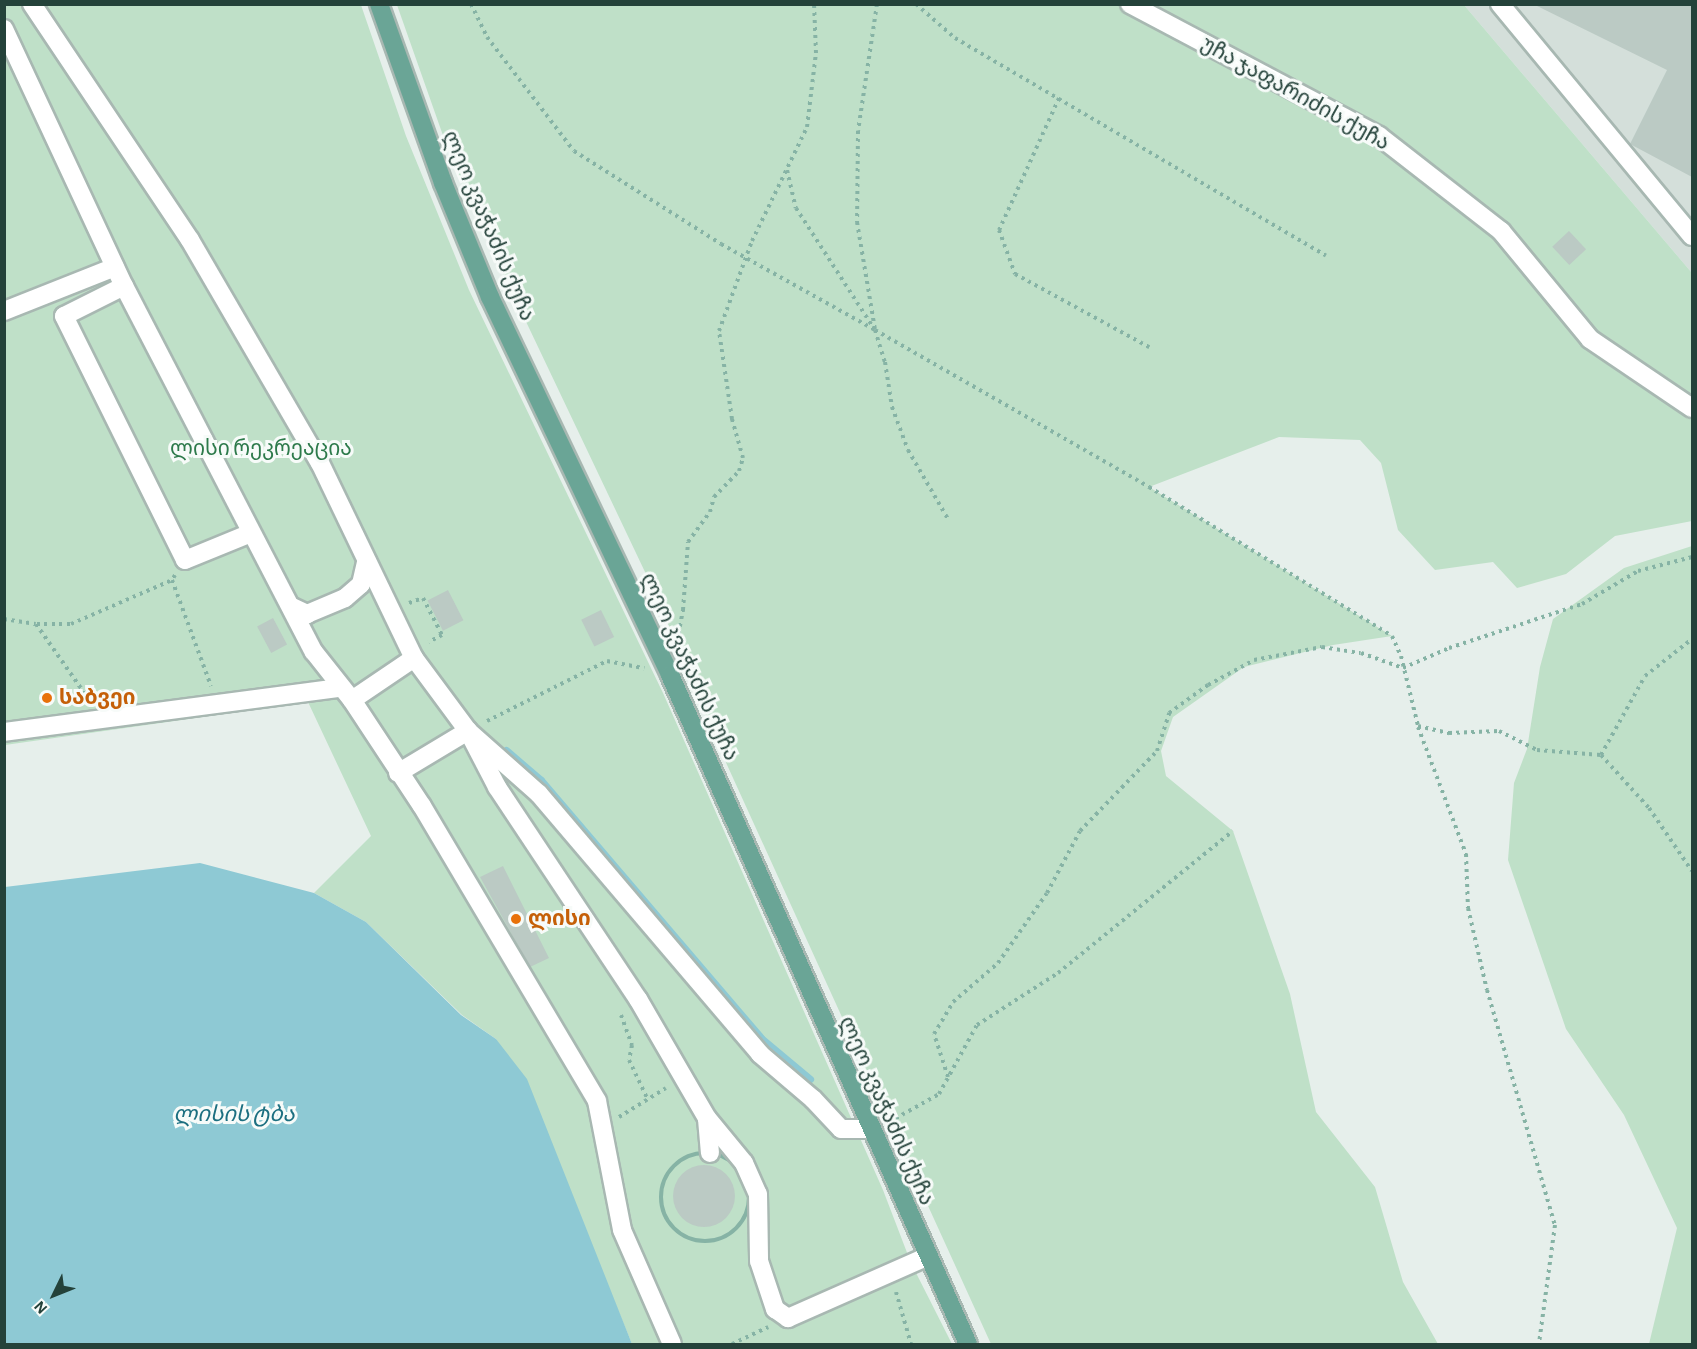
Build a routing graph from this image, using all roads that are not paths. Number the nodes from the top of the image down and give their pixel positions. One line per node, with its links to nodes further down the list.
1 (32, 4): 12 (street)
2 (379, 4): 20 (main road, ლეო კვაჭაძის ქუჩა)
3 (1130, 4): 10 (street, უჩა ჯაფარიძის ქუჩა)
4 (1501, 5): 6 (street)
5 (4, 29): 7 (street)
6 (1692, 236)
7 (115, 267): 8 (street); 9 (street)
8 (124, 286): 11 (street); 11 (street)
9 (4, 311)
10 (1692, 408)
11 (251, 533): 13 (street)
12 (366, 562): 13 (street); 14 (street)
13 (292, 607): 15 (street)
14 (419, 651): 15 (street); 16 (street)
15 (346, 694): 17 (street); 18 (street)
16 (468, 731): 18 (street); 19 (street); 20 (street)
17 (4, 732)
18 (398, 773): 23 (street)
19 (707, 1119): 21 (street); 22 (street)
20 (870, 1129): 22 (main road, ლეო კვაჭაძის ქუჩა)
21 (710, 1153)
22 (926, 1257): 24 (main road, ლეო კვაჭაძის ქუჩა)
23 (672, 1344)
24 (968, 1344)

